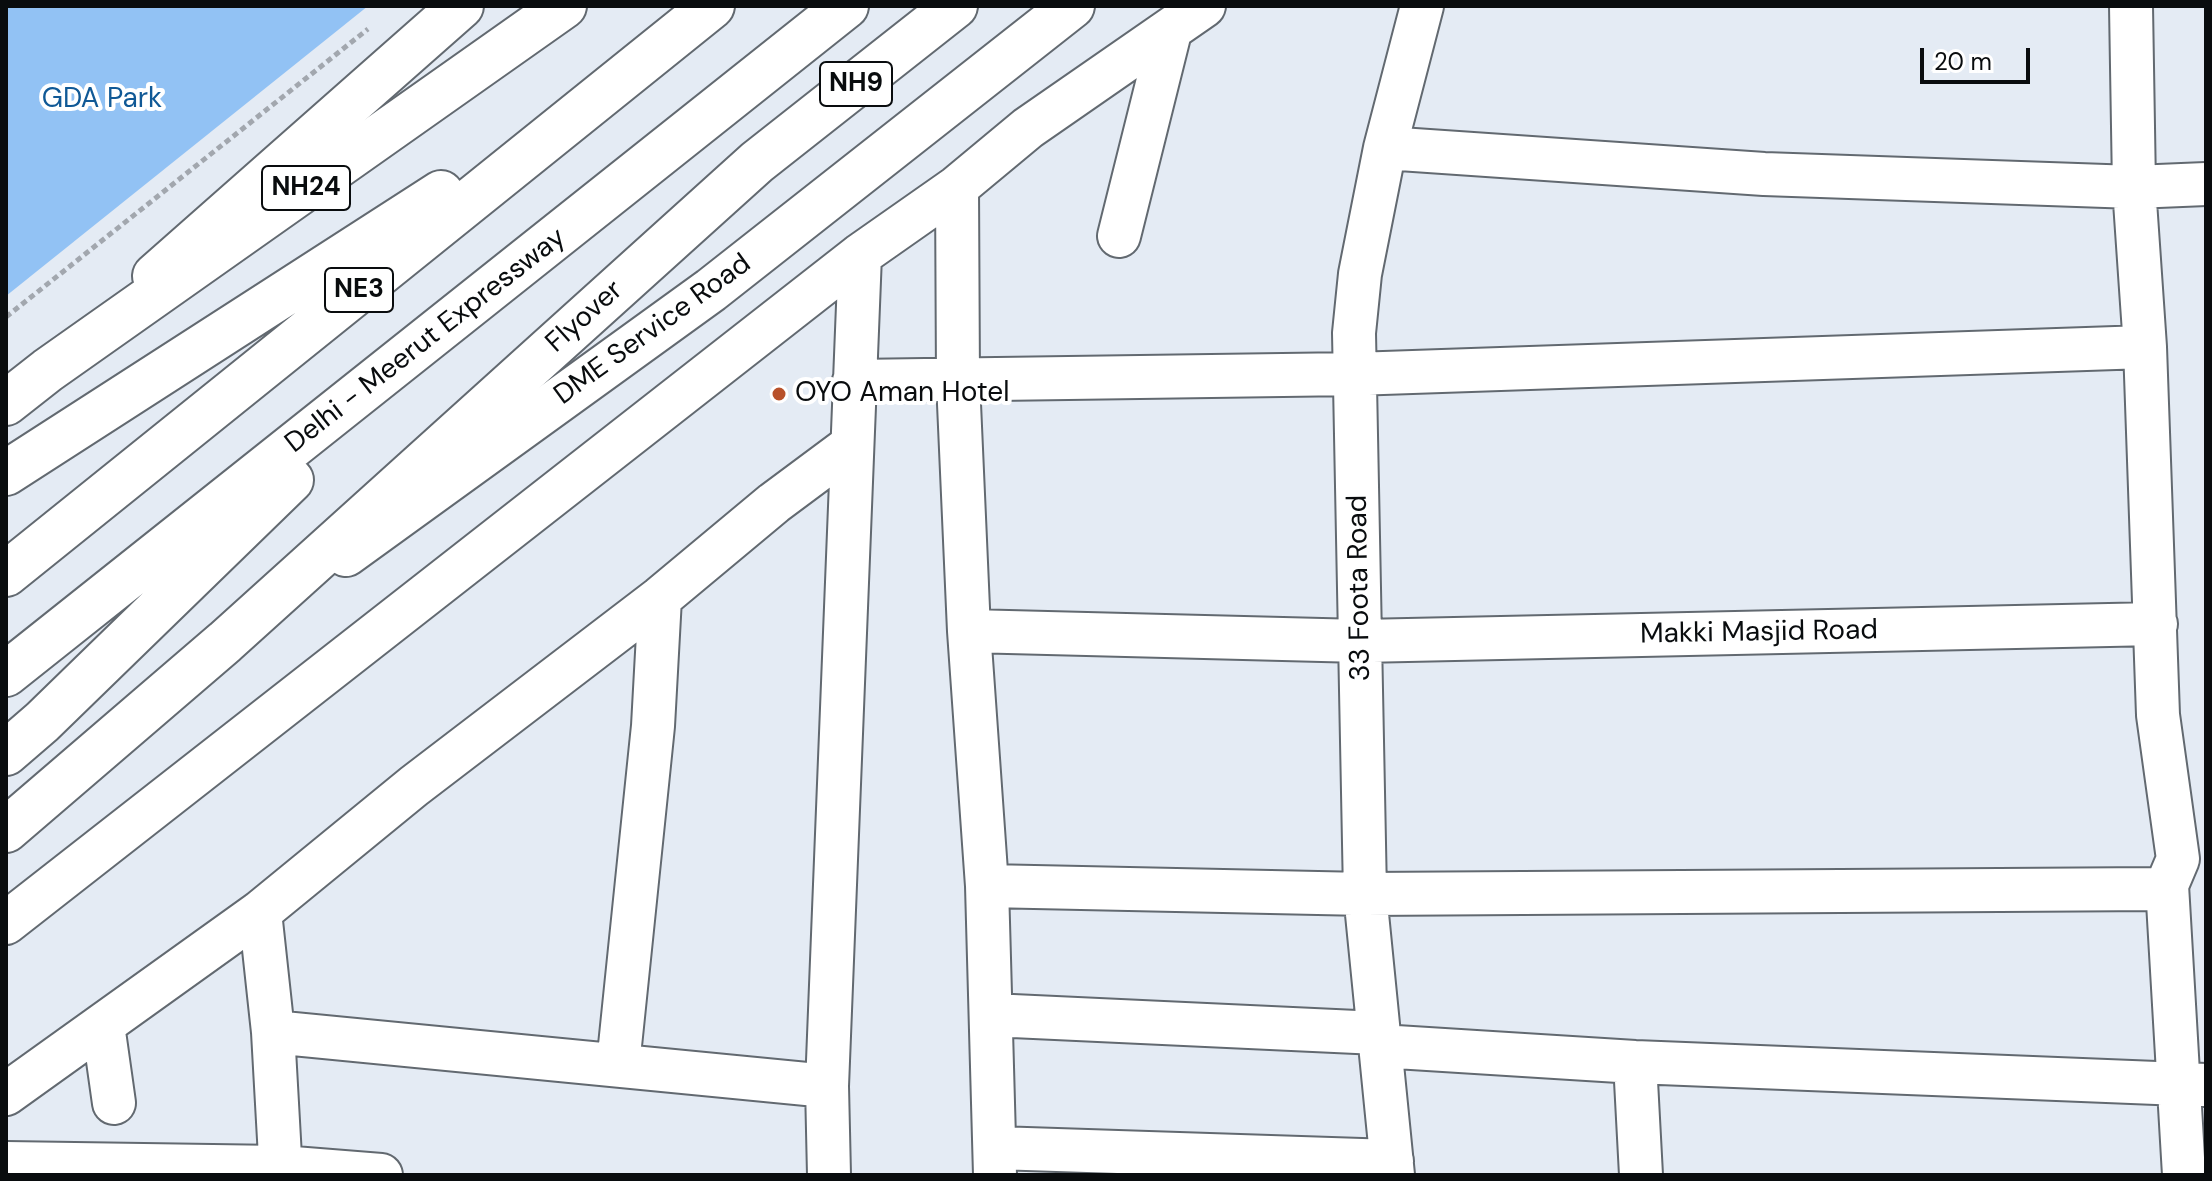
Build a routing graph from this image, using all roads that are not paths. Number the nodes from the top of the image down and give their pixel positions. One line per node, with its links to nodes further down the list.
1 (461, 6): 20 (main road)
2 (564, 6): 20 (main road, NH24)
3 (712, 6): 11 (main road, NE3)
4 (846, 6): 18 (main road, Delhi - Meerut Expressway)
5 (955, 6): 32 (main road, Flyover / NH9)
6 (1072, 6): 32 (main road, DME Service Road)
7 (1204, 6): 10 (street)
8 (1422, 6): 12 (street, 33 Foota Road)
9 (2131, 6): 15 (street)
10 (1170, 32): 14 (street); 16 (street)
11 (640, 64): 26 (main road); 27 (main road, NE3)
12 (1385, 148): 15 (street); 21 (street, 33 Foota Road)
13 (2206, 184): 15 (street)
14 (957, 187): 17 (street); 23 (street)
15 (2134, 187): 19 (street)
16 (1119, 236)
17 (860, 255): 22 (street); 40 (street)
18 (468, 308): 33 (main road, Delhi - Meerut Expressway); 34 (main road)
19 (2145, 347): 21 (street); 29 (street)
20 (48, 370): 24 (main road)
21 (1354, 374): 23 (street); 31 (street, 33 Foota Road)
22 (854, 381): 23 (street); 25 (street)
23 (958, 381): 30 (street)
24 (6, 403)
25 (852, 445): 28 (street); 48 (street)
26 (6, 473)
27 (6, 574)
28 (660, 598): 39 (street); 46 (street)
29 (2156, 624): 31 (street, Makki Masjid Road); 36 (street)
30 (969, 631): 31 (street, Makki Masjid Road); 37 (street)
31 (1361, 641): 38 (street, 33 Foota Road)
32 (225, 642): 35 (main road)
33 (6, 674)
34 (6, 753)
35 (6, 830)
36 (2167, 885): 38 (street); 47 (street)
37 (987, 886): 38 (street); 41 (street)
38 (1365, 894): 44 (street, 33 Foota Road)
39 (260, 912): 42 (street); 43 (street)
40 (6, 923)
41 (991, 1015): 44 (street); 51 (street)
42 (103, 1025): 49 (street); 50 (street)
43 (273, 1032): 46 (street); 54 (street)
44 (1379, 1040): 45 (street); 53 (street, 33 Foota Road)
45 (1635, 1062): 47 (street); 57 (street)
46 (618, 1065): 48 (street)
47 (2192, 1084): 58 (street)
48 (827, 1086): 56 (street)
49 (6, 1094)
50 (114, 1103)
51 (996, 1162): 53 (street)
52 (6, 1163): 54 (street)
53 (1392, 1168)
54 (281, 1171): 55 (street)
55 (381, 1175)
56 (829, 1175)
57 (1641, 1175)
58 (2184, 1175)

